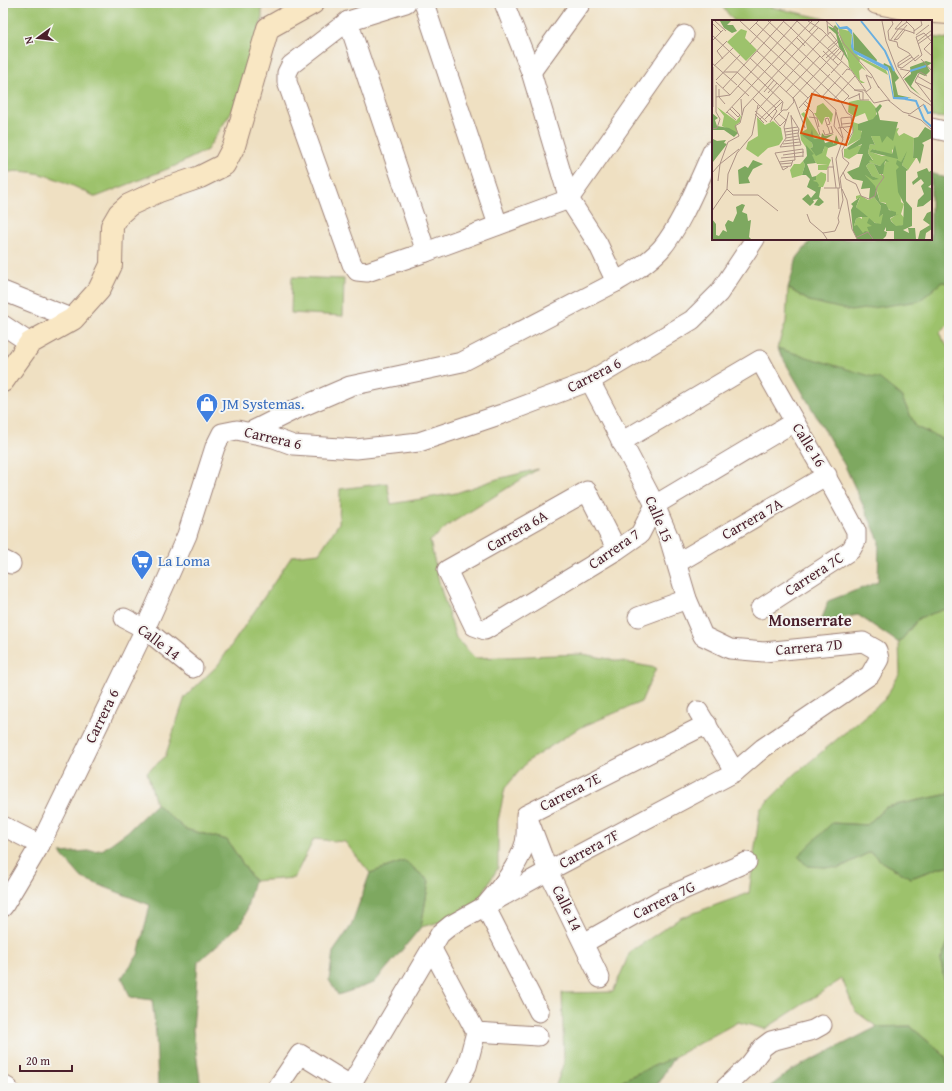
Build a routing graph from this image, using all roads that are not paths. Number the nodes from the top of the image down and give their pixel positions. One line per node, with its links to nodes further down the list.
1 (313, 3): 20 (street)
2 (406, 3): 8 (street)
3 (424, 3): 15 (street)
4 (504, 3): 10 (street)
5 (581, 3): 10 (street)
6 (876, 3): 7 (street)
7 (949, 13)
8 (348, 21): 17 (street); 17 (street)
9 (684, 35): 14 (street)
10 (531, 72): 14 (street)
11 (932, 128): 12 (street)
12 (949, 132)
13 (712, 152): 18 (street)
14 (569, 199): 15 (street); 18 (street)
15 (498, 225): 17 (street)
16 (754, 240): 24 (street, Carrera 6)
17 (426, 252)
18 (616, 282): 26 (street)
19 (3, 291): 20 (street)
20 (73, 319): 22 (street)
21 (3, 325): 22 (street)
22 (30, 343): 23 (street)
23 (3, 381)
24 (590, 381): 26 (street, Carrera 6); 27 (street, Calle 15)
25 (794, 422): 27 (street, Calle 16); 28 (street, Calle 16); 29 (street)
26 (250, 432): 37 (street, Carrera 6)
27 (621, 442): 29 (street, Calle 15)
28 (827, 475): 30 (street, Calle 16); 32 (street, Carrera 7A)
29 (655, 505): 31 (street, Carrera 7); 32 (street, Calle 15)
30 (856, 531): 34 (street, Carrera 7C)
31 (617, 550): 38 (street, Carrera 7); 38 (street, Carrera 6A)
32 (677, 563): 33 (street, Calle 15)
33 (687, 599): 35 (street); 39 (street, Calle 15)
34 (760, 609)
35 (638, 617)
36 (124, 618): 37 (street, Calle 14)
37 (145, 629): 41 (street, Calle 14); 45 (street, Carrera 6)
38 (485, 630)
39 (730, 649): 40 (street, Carrera 7D)
40 (879, 659): 42 (street, Carrera 7F)
41 (193, 668)
42 (736, 772): 43 (street, Carrera 7E); 47 (street, Carrera 7F)
43 (526, 815): 47 (street, Calle 14); 48 (street, Carrera 7E)
44 (3, 826): 45 (street)
45 (40, 845): 49 (street, Carrera 6)
46 (747, 862): 50 (street, Carrera 7G)
47 (548, 870): 48 (street, Carrera 7F); 50 (street, Calle 14)
48 (486, 906): 51 (street, Carrera 7F); 53 (street)
49 (3, 907)
50 (584, 943): 52 (street, Calle 14)
51 (432, 949): 55 (street); 58 (street, Carrera 7F)
52 (600, 978)
53 (539, 1012)
54 (822, 1025): 62 (street)
55 (476, 1032): 56 (street); 61 (street)
56 (538, 1036)
57 (3, 1085): 59 (street)
58 (352, 1087): 60 (street)
59 (8, 1088)
60 (277, 1088)
61 (455, 1088)
62 (725, 1088)

